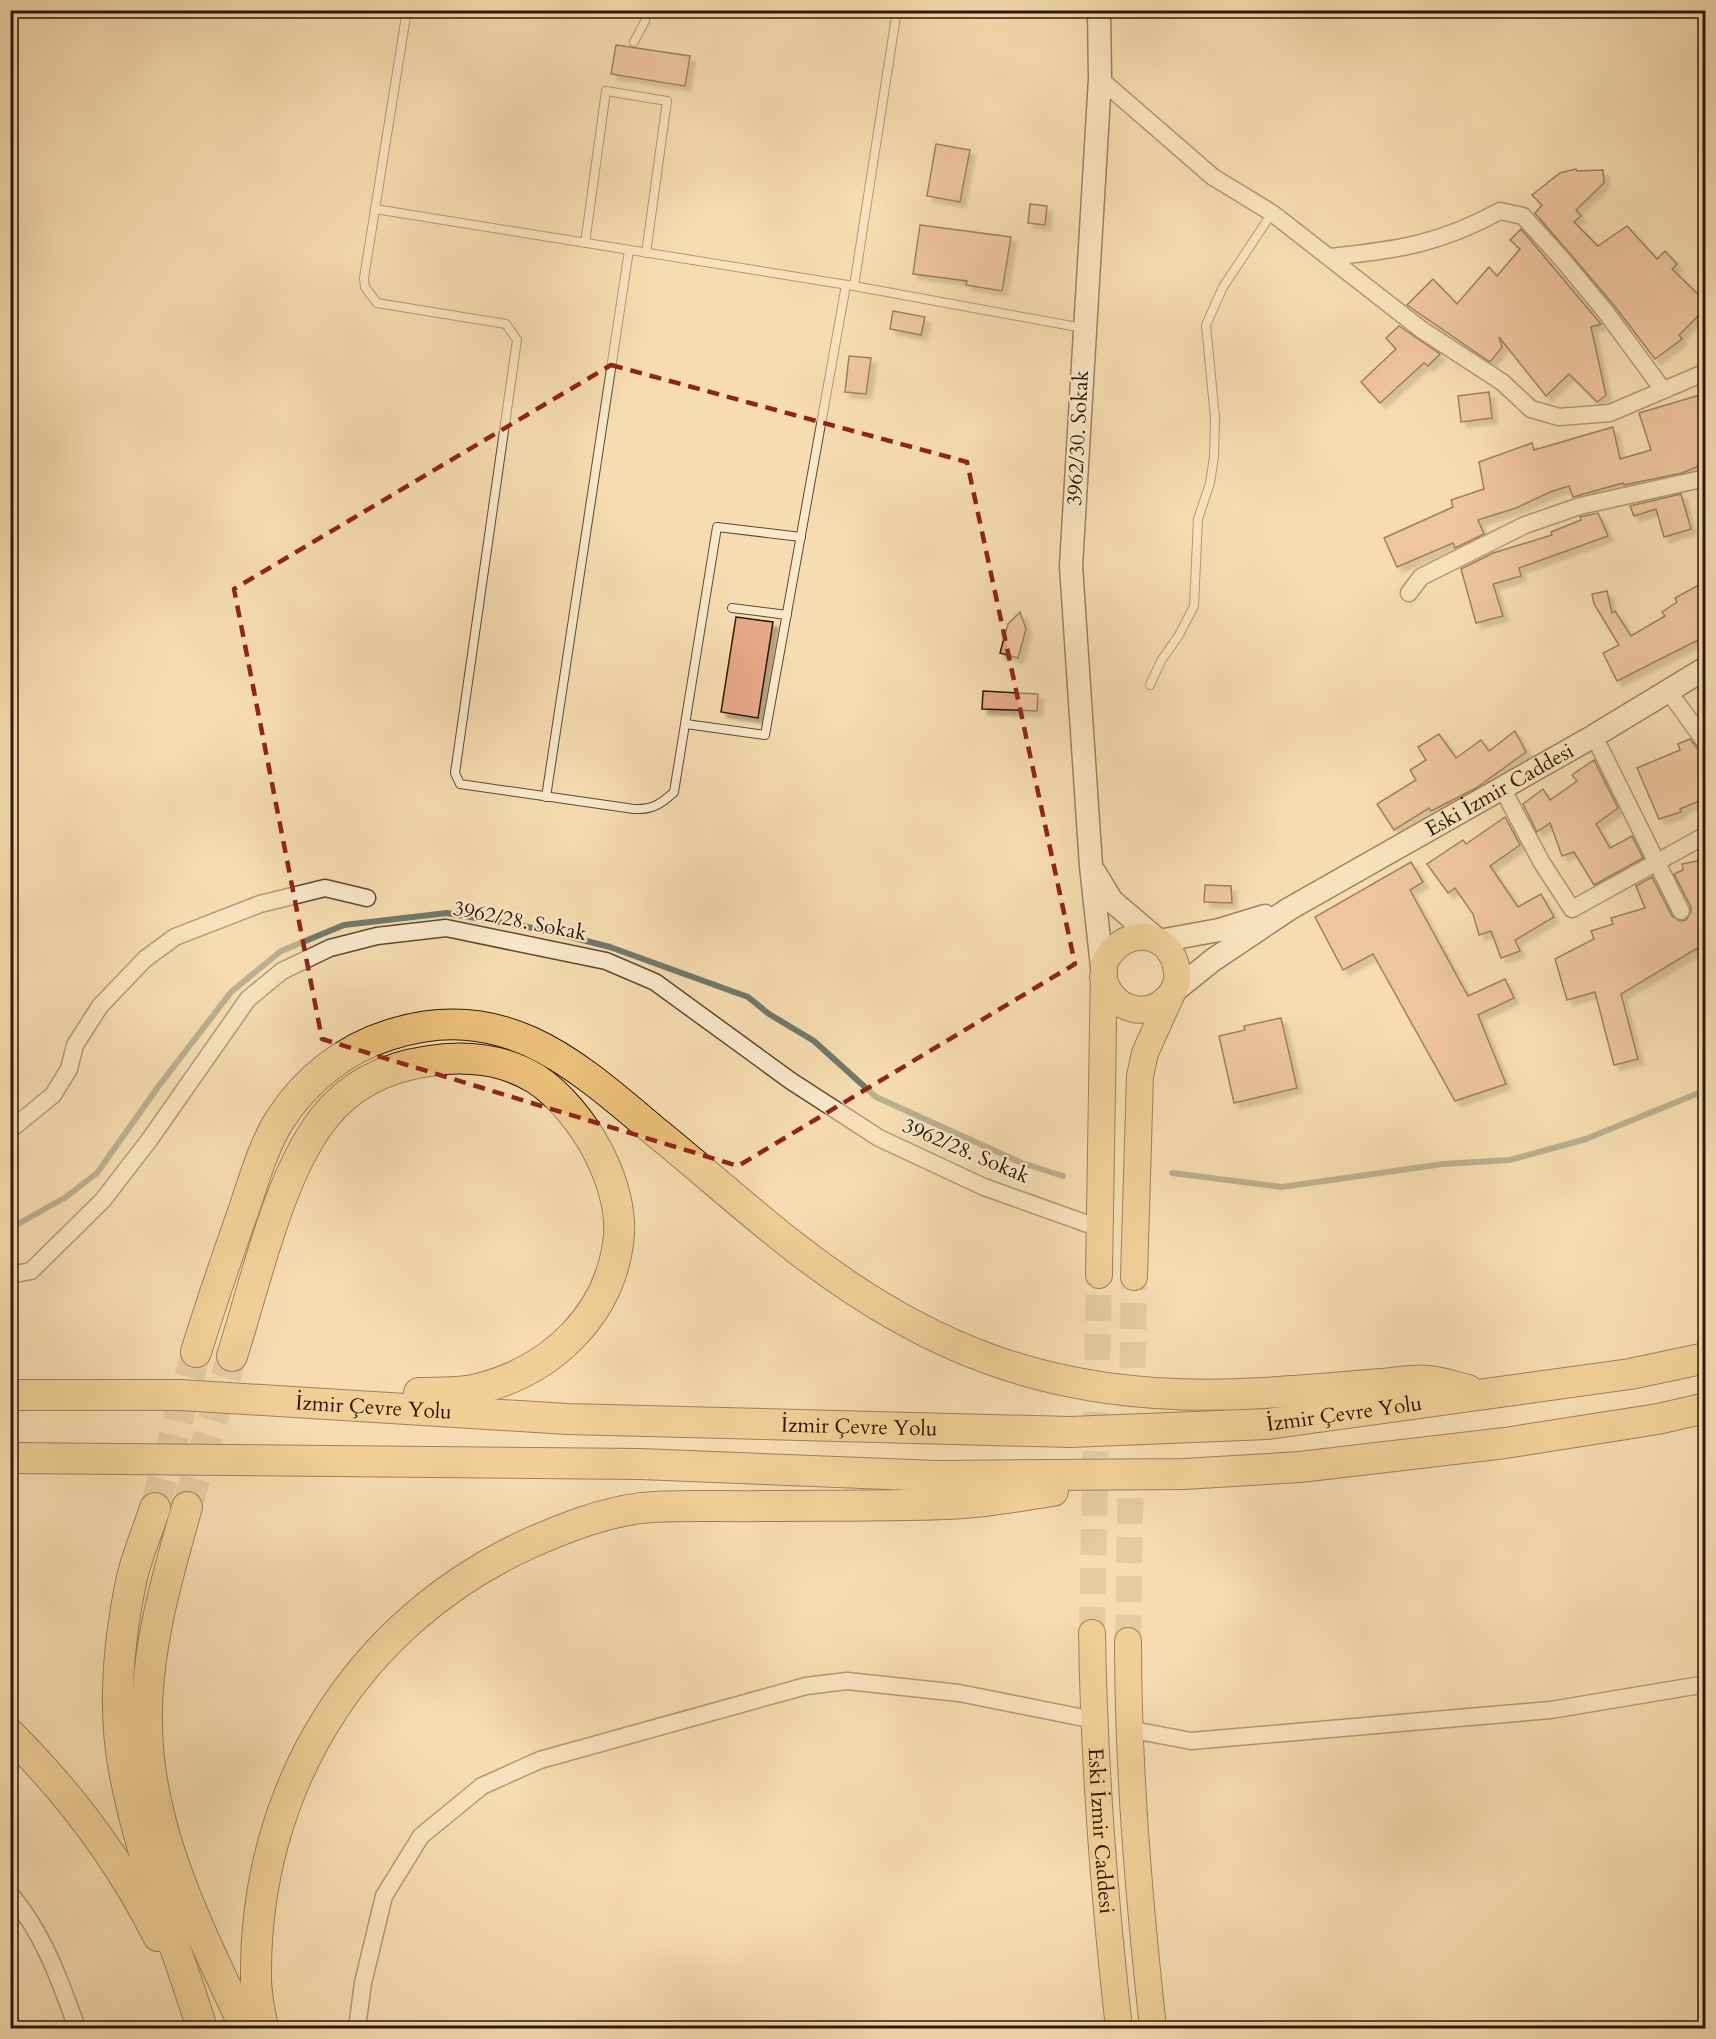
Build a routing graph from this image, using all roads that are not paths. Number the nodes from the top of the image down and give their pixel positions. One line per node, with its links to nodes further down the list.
1 (407, 10): 7 (lane)
2 (647, 10): 5 (lane)
3 (897, 10): 13 (lane)
4 (1099, 10): 6 (main road, 3962/30. Sokak)
5 (634, 42)
6 (1100, 79): 8 (street); 14 (main road, 3962/30. Sokak)
7 (375, 209): 9 (lane); 29 (lane)
8 (1272, 213): 12 (street); 23 (lane)
9 (585, 243): 10 (lane); 11 (lane)
10 (629, 250): 11 (lane); 29 (lane)
11 (646, 253): 13 (lane)
12 (1330, 257): 16 (street); 16 (street)
13 (850, 286): 14 (lane); 18 (lane)
14 (1083, 328): 32 (main road, 3962/30. Sokak)
15 (1706, 372): 16 (street)
16 (1663, 390)
17 (1706, 478): 19 (street)
18 (801, 537): 21 (lane); 25 (lane)
19 (1409, 593)
20 (732, 608): 21 (lane)
21 (787, 615): 25 (lane)
22 (1706, 668): 24 (main road, Eski İzmir Caddesi)
23 (1150, 685)
24 (1667, 689): 26 (main road, Eski İzmir Caddesi); 27 (street)
25 (686, 724): 29 (lane)
26 (1594, 736): 28 (main road, Eski İzmir Caddesi); 31 (street)
27 (1706, 743)
28 (1502, 788): 31 (street); 34 (main road, Eski İzmir Caddesi)
29 (546, 797)
30 (1706, 835): 31 (street)
31 (1656, 863): 35 (street)
32 (1091, 866): 36 (main road); 37 (main road, 3962/30. Sokak)
33 (367, 898): 39 (street)
34 (1289, 909): 36 (main road, Eski İzmir Caddesi); 38 (main road, Eski İzmir Caddesi)
35 (1681, 911)
36 (1159, 941): 37 (main road); 38 (main road)
37 (1103, 976): 38 (main road); 40 (main road)
38 (1172, 993): 43 (main road)
39 (10, 1130)
40 (1099, 1228): 41 (street, 3962/28. Sokak); 42 (main road)
41 (10, 1275)
42 (1099, 1275)
43 (1134, 1277)
44 (196, 1352): 47 (highway)
45 (232, 1356): 49 (highway)
46 (1706, 1358): 47 (highway, İzmir Çevre Yolu)
47 (1485, 1394): 49 (highway, İzmir Çevre Yolu)
48 (10, 1395): 49 (highway, İzmir Çevre Yolu)
49 (180, 1395)
50 (1706, 1407): 52 (highway)
51 (10, 1458): 52 (highway)
52 (1184, 1474): 65 (highway)
53 (187, 1507): 64 (highway)
54 (155, 1508): 62 (highway)
55 (1092, 1633): 58 (main road, Eski İzmir Caddesi)
56 (1128, 1641): 59 (main road, Eski İzmir Caddesi)
57 (1706, 1684): 59 (street)
58 (1094, 1720): 66 (street); 67 (main road, Eski İzmir Caddesi)
59 (1128, 1729): 68 (main road, Eski İzmir Caddesi)
60 (10, 1734): 62 (highway)
61 (10, 1894): 63 (street)
62 (202, 2025)
63 (77, 2028)
64 (245, 2028)
65 (263, 2028)
66 (357, 2028)
67 (1119, 2028)
68 (1152, 2028)

